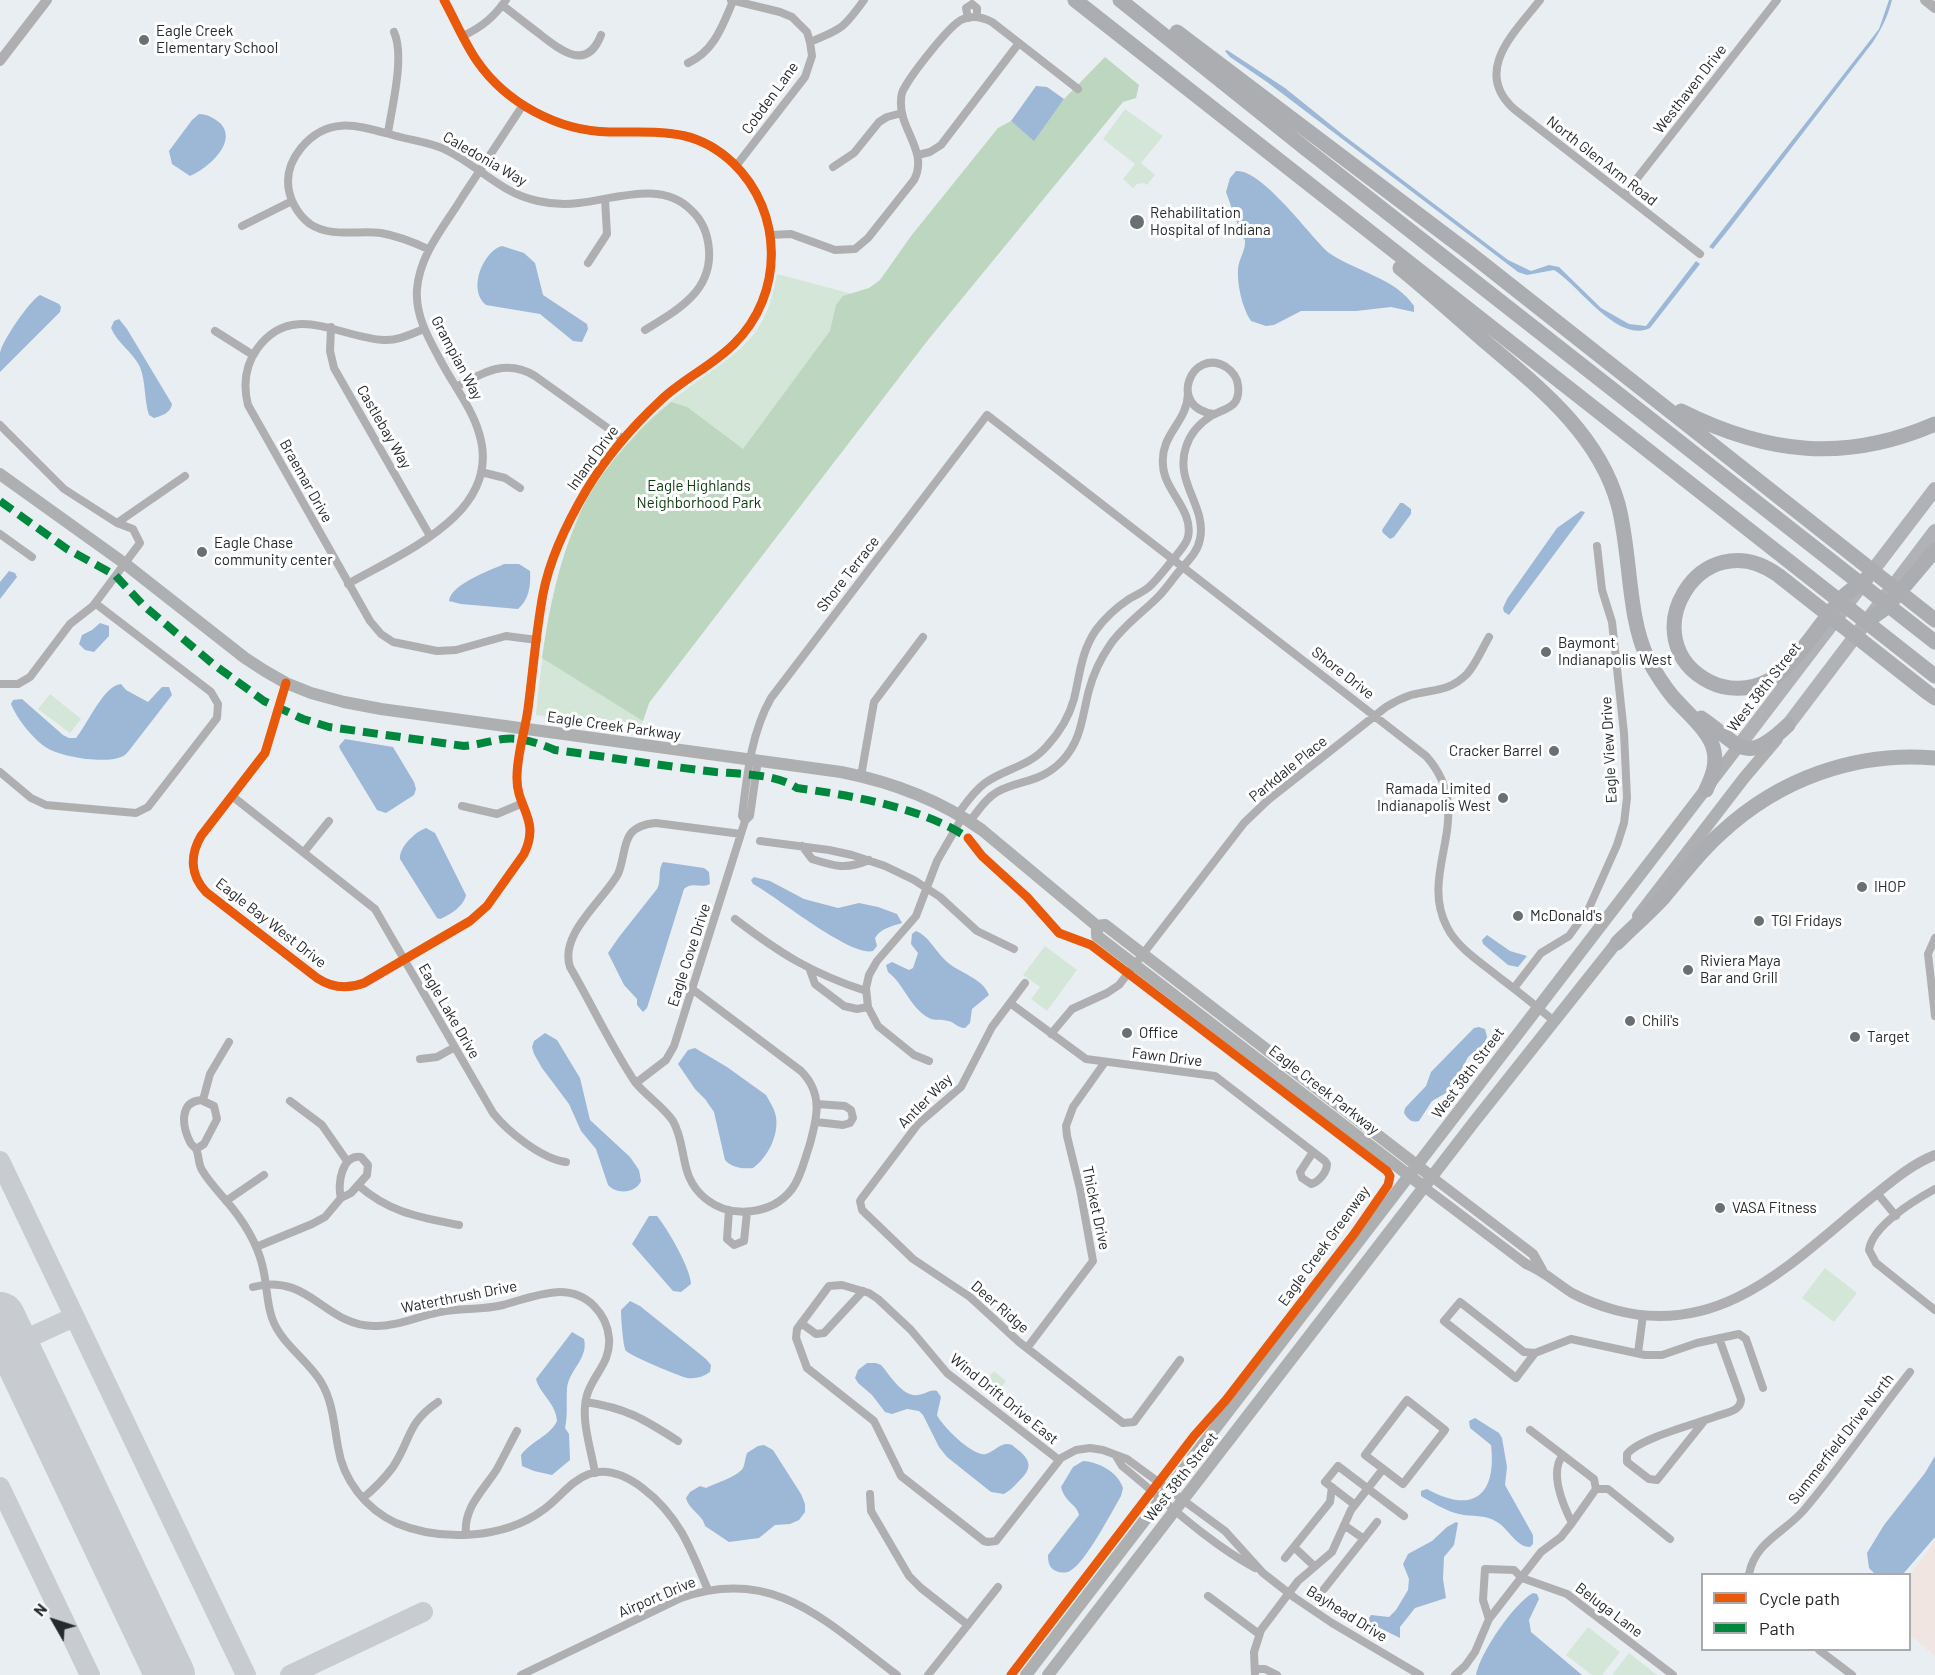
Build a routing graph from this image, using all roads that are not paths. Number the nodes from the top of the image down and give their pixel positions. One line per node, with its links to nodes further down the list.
1 (47, 0): 18 (street)
2 (444, 0): 15 (street, Inland Drive)
3 (864, 0): 16 (street)
4 (1075, 0): 28 (highway)
5 (1120, 0): 75 (highway)
6 (1133, 0): 42 (highway)
7 (1540, 0): 29 (street, North Glen Arm Road)
8 (1777, 0): 29 (street, Westhaven Drive)
9 (1924, 0): 12 (street)
10 (732, 1): 16 (street); 19 (street)
11 (504, 3): 14 (street); 15 (street)
12 (1935, 8)
13 (394, 32): 23 (street)
14 (601, 34)
15 (463, 36): 21 (street, Inland Drive)
16 (810, 42): 25 (street, Cobden Lane)
17 (1019, 43): 20 (street); 22 (street); 24 (street)
18 (0, 61)
19 (688, 63)
20 (1078, 89)
21 (523, 105): 25 (street, Inland Drive); 27 (street, Grampian Way)
22 (902, 113): 24 (street); 26 (street)
23 (388, 134): 27 (street, Caledonia Way); 31 (street, Caledonia Way)
24 (918, 155): 33 (street)
25 (736, 166): 33 (street, Inland Drive)
26 (833, 167)
27 (479, 172): 30 (street, Caledonia Way); 34 (street, Grampian Way)
28 (1306, 183): 76 (highway); 80 (highway)
29 (1624, 195): 35 (street, North Glen Arm Road)
30 (605, 199): 36 (street); 39 (street, Caledonia Way)
31 (292, 201): 32 (street); 34 (street)
32 (242, 226)
33 (770, 235): 49 (street, Inland Drive)
34 (428, 249): 38 (street, Grampian Way)
35 (1700, 254)
36 (588, 262)
37 (331, 327): 38 (street, Braemar Drive); 41 (street, Braemar Drive); 58 (street, Castlebay Way)
38 (424, 329): 43 (street, Grampian Way)
39 (645, 330)
40 (215, 331): 41 (street)
41 (253, 354): 67 (street, Braemar Drive)
42 (1628, 377): 47 (highway); 70 (highway)
43 (456, 387): 49 (street); 50 (street, Grampian Way)
44 (1188, 393): 45 (street); 45 (street); 62 (street)
45 (1214, 414): 64 (street)
46 (987, 415): 62 (street, Shore Drive); 86 (street, Shore Terrace)
47 (1935, 424)
48 (0, 425): 55 (street)
49 (623, 439): 74 (street, Inland Drive)
50 (481, 472): 53 (street); 58 (street, Grampian Way)
51 (0, 474): 63 (main road, Eagle Creek Parkway)
52 (185, 476): 55 (street)
53 (520, 488)
54 (1935, 489): 65 (main road)
55 (117, 523): 63 (street)
56 (1935, 531): 66 (main road)
57 (0, 534): 61 (street)
58 (430, 536): 67 (street, Grampian Way)
59 (1597, 546): 111 (street, Eagle View Drive)
60 (1935, 550): 66 (highway)
61 (32, 557)
62 (1173, 559): 64 (street, Shore Drive); 93 (street)
63 (124, 563): 68 (street); 77 (main road, Eagle Creek Parkway)
64 (1183, 567): 81 (street, Shore Drive); 93 (street)
65 (1866, 579): 71 (highway)
66 (1902, 581): 69 (highway)
67 (348, 584): 74 (street, Braemar Drive)
68 (95, 603): 78 (street); 87 (street)
69 (1870, 620): 82 (main road, West 38th Street)
70 (1935, 620)
71 (1827, 625): 79 (highway); 84 (main road, West 38th Street)
72 (923, 637): 88 (street)
73 (1488, 637): 81 (street, Parkdale Place)
74 (537, 640): 83 (street, Inland Drive)
75 (1935, 642)
76 (1935, 676)
77 (286, 683): 83 (main road, Eagle Creek Parkway); 90 (street)
78 (0, 684)
79 (1935, 698)
80 (1683, 707): 84 (highway); 89 (highway)
81 (1376, 716): 106 (street, Parkdale Place); 111 (street, Shore Drive)
82 (1788, 725): 84 (highway); 104 (main road, West 38th Street)
83 (525, 729): 86 (main road, Eagle Creek Parkway); 91 (street, Inland Drive)
84 (1738, 747): 89 (main road, West 38th Street)
85 (1935, 758): 104 (highway)
86 (755, 760): 88 (main road, Eagle Creek Parkway); 95 (street, Eagle Cove Drive)
87 (0, 772)
88 (861, 776): 93 (main road, Eagle Creek Parkway)
89 (1706, 790): 115 (main road, West 38th Street)
90 (232, 796): 98 (street, Eagle Lake Drive); 107 (street, Eagle Bay West Drive)
91 (523, 803): 92 (street); 107 (street, Eagle Bay West Drive)
92 (462, 806)
93 (963, 817): 100 (street); 102 (main road, Eagle Creek Parkway)
94 (329, 821): 98 (street)
95 (741, 834): 112 (street, Eagle Cove Drive); 125 (street)
96 (760, 841): 97 (street)
97 (802, 846): 99 (street); 99 (street)
98 (304, 852): 107 (street, Eagle Lake Drive)
99 (869, 860): 100 (street)
100 (926, 887): 105 (street); 113 (street)
101 (735, 919): 109 (street)
102 (1097, 926): 106 (main road, Eagle Creek Parkway); 108 (main road, Eagle Creek Parkway)
103 (1935, 938): 117 (street)
104 (1617, 943): 118 (main road, West 38th Street)
105 (1014, 949)
106 (1143, 954): 108 (street, Parkdale Place); 135 (main road, Eagle Creek Parkway)
107 (404, 960): 121 (street, Eagle Lake Drive)
108 (1135, 964): 119 (street, Parkdale Place); 137 (main road, Eagle Creek Parkway)
109 (810, 970): 113 (street); 116 (street)
110 (1025, 983): 114 (street, Antler Way)
111 (1514, 988): 115 (street, Shore Drive)
112 (692, 989): 125 (street, Eagle Cove Drive); 128 (street)
113 (866, 991): 116 (street)
114 (1011, 1003): 119 (street, Fawn Drive); 144 (street, Antler Way)
115 (1538, 1007): 118 (street, Shore Drive); 135 (main road, West 38th Street)
116 (868, 1008): 123 (street)
117 (1935, 1016)
118 (1554, 1021): 138 (main road, West 38th Street)
119 (1051, 1034): 124 (street, Fawn Drive)
120 (229, 1042): 126 (street)
121 (455, 1047): 122 (street); 134 (street, Eagle Lake Drive)
122 (420, 1059)
123 (928, 1061)
124 (1105, 1062): 131 (street, Fawn Drive); 157 (street, Thicket Drive)
125 (636, 1083): 145 (street)
126 (203, 1100): 130 (street); 130 (street)
127 (290, 1101): 133 (street)
128 (818, 1104): 129 (street); 129 (street)
129 (816, 1122): 146 (street)
130 (196, 1149): 143 (street)
131 (1313, 1152)
132 (1935, 1155): 141 (street, Eagle Creek Parkway)
133 (347, 1161): 139 (street); 142 (street)
134 (566, 1162)
135 (1419, 1165): 137 (main road, West 38th Street); 138 (main road, Eagle Creek Parkway)
136 (264, 1175): 143 (street)
137 (1410, 1176): 138 (main road, Eagle Creek Parkway); 176 (main road, West 38th Street)
138 (1428, 1182): 154 (street, Eagle Creek Parkway); 181 (main road, West 38th Street)
139 (358, 1185): 142 (street); 148 (street)
140 (1935, 1189): 147 (street)
141 (1877, 1193): 147 (street); 154 (street, Eagle Creek Parkway)
142 (341, 1198): 149 (street)
143 (226, 1201): 149 (street)
144 (860, 1205): 157 (street, Deer Ridge)
145 (729, 1210): 146 (street); 146 (street)
146 (747, 1212)
147 (1896, 1216): 153 (street)
148 (459, 1225)
149 (256, 1247): 150 (street)
150 (266, 1286): 151 (street, Waterthrush Drive); 164 (street, Waterthrush Drive); 179 (street)
151 (253, 1287)
152 (863, 1291): 155 (street, Wind Drift Drive East); 155 (street); 171 (street, Wind Drift Drive East)
153 (1935, 1310)
154 (1643, 1316): 159 (street)
155 (801, 1323): 171 (street)
156 (1719, 1338): 159 (street); 162 (street); 165 (street)
157 (1027, 1348): 160 (street, Deer Ridge)
158 (1535, 1353): 158 (street); 159 (street)
159 (1638, 1353)
160 (1180, 1360)
161 (1910, 1372): 195 (street, Summerfield Drive North)
162 (1763, 1388)
163 (438, 1401): 179 (street)
164 (586, 1402): 168 (street); 173 (street, Waterthrush Drive)
165 (1705, 1420): 165 (street)
166 (1530, 1430): 169 (street)
167 (517, 1431): 188 (street)
168 (678, 1441)
169 (1563, 1455): 177 (street); 186 (street)
170 (1116, 1456): 171 (street, Bayhead Drive); 176 (street, Bayhead Drive); 180 (street, Bayhead Drive)
171 (1059, 1460)
172 (1383, 1469): 172 (street); 175 (street)
173 (596, 1473): 188 (street); 198 (street)
174 (1332, 1487): 175 (street); 182 (street); 191 (street)
175 (1368, 1488): 182 (street); 184 (street)
176 (1170, 1489): 180 (main road, West 38th Street); 181 (street, Bayhead Drive)
177 (1596, 1489): 186 (street); 190 (street)
178 (870, 1494): 203 (street)
179 (363, 1498): 188 (street)
180 (1162, 1499): 183 (street, Bayhead Drive); 210 (main road, West 38th Street)
181 (1184, 1500): 183 (main road, West 38th Street); 194 (street, Bayhead Drive)
182 (1355, 1505): 187 (street)
183 (1176, 1511): 194 (street, Bayhead Drive); 211 (main road, West 38th Street)
184 (1404, 1516)
185 (1377, 1522): 189 (street)
186 (1572, 1523): 196 (street)
187 (1344, 1525): 189 (street); 193 (street)
188 (466, 1535)
189 (1364, 1539): 199 (street)
190 (1670, 1539)
191 (1294, 1547): 192 (street); 193 (street)
192 (1285, 1558)
193 (1314, 1566): 200 (street)
194 (1263, 1573): 200 (street, Bayhead Drive)
195 (1750, 1573)
196 (1522, 1578): 202 (street); 202 (street, Beluga Lane); 215 (street, Beluga Lane)
197 (998, 1587): 203 (street)
198 (708, 1590): 207 (street, Airport Drive); 208 (street, Airport Drive)
199 (1324, 1590)
200 (1288, 1592): 204 (street); 213 (street, Bayhead Drive)
201 (1208, 1596): 204 (street)
202 (1489, 1619): 214 (street)
203 (968, 1625): 209 (street)
204 (1259, 1634): 206 (street)
205 (1819, 1651): 216 (street)
206 (1255, 1672): 212 (street)
207 (521, 1675)
208 (897, 1675)
209 (928, 1675)
210 (1026, 1675)
211 (1048, 1675)
212 (1277, 1675)
213 (1420, 1675)
214 (1455, 1675)
215 (1673, 1675)
216 (1852, 1675)

